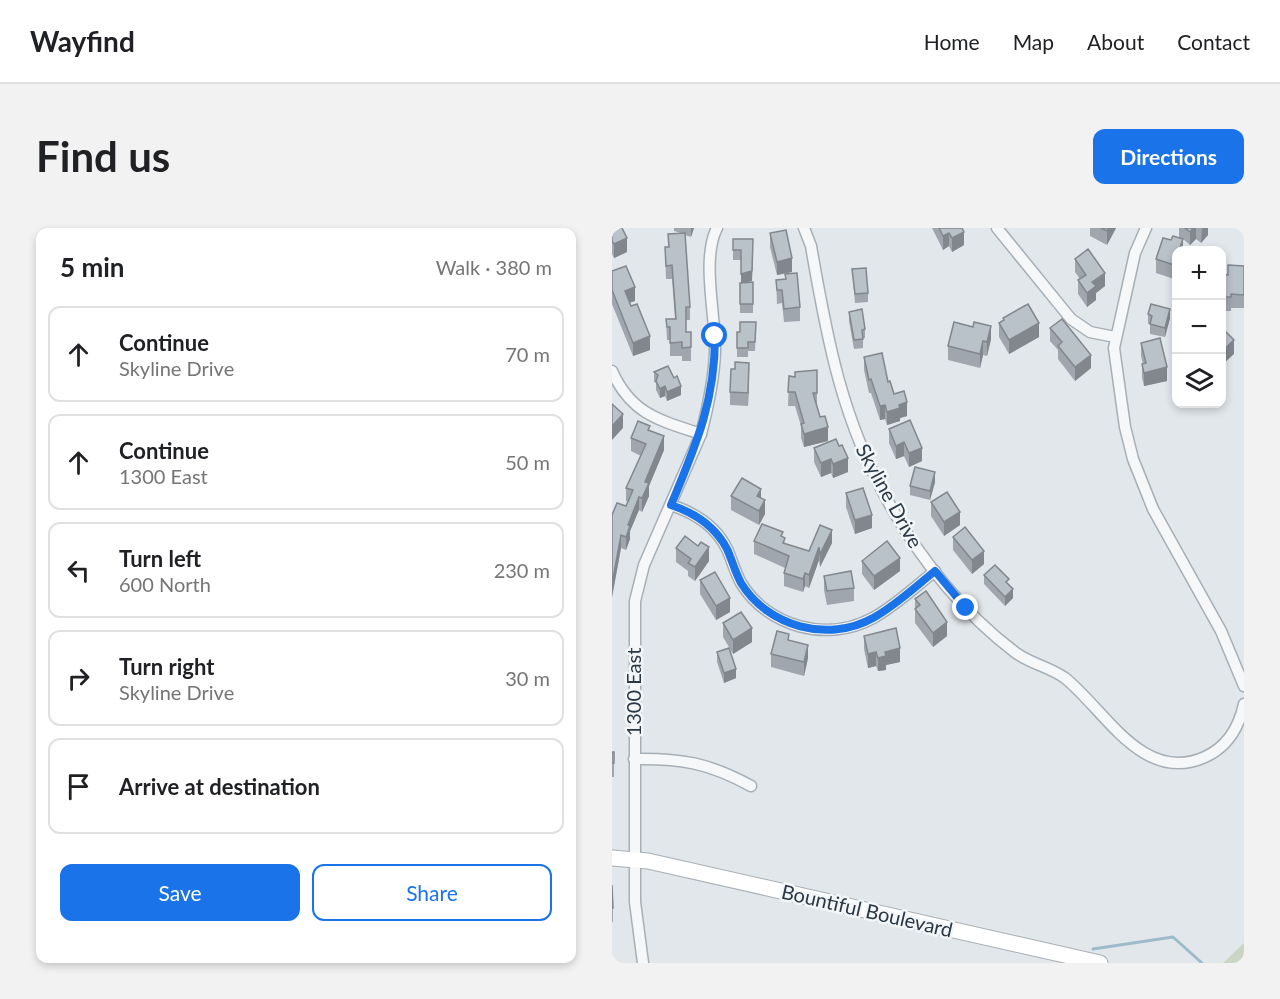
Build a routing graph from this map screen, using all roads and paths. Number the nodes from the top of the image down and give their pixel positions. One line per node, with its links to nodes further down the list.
1 (717, 228): 7 (street)
2 (804, 228): 9 (street, Skyline Drive)
3 (997, 228): 5 (street)
4 (1146, 228): 5 (street)
5 (1115, 338): 10 (street)
6 (612, 371): 7 (street)
7 (701, 434): 8 (street, 1300 East)
8 (671, 505): 9 (street); 12 (street, 1300 East)
9 (935, 571): 11 (street, Skyline Drive)
10 (1244, 686)
11 (1244, 704)
12 (634, 759): 13 (street); 15 (street, 1300 East)
13 (751, 786)
14 (612, 858): 15 (main road, Bountiful Boulevard)
15 (634, 859): 16 (street, 1300 East); 17 (main road, Bountiful Boulevard)
16 (643, 963)
17 (1100, 963)

